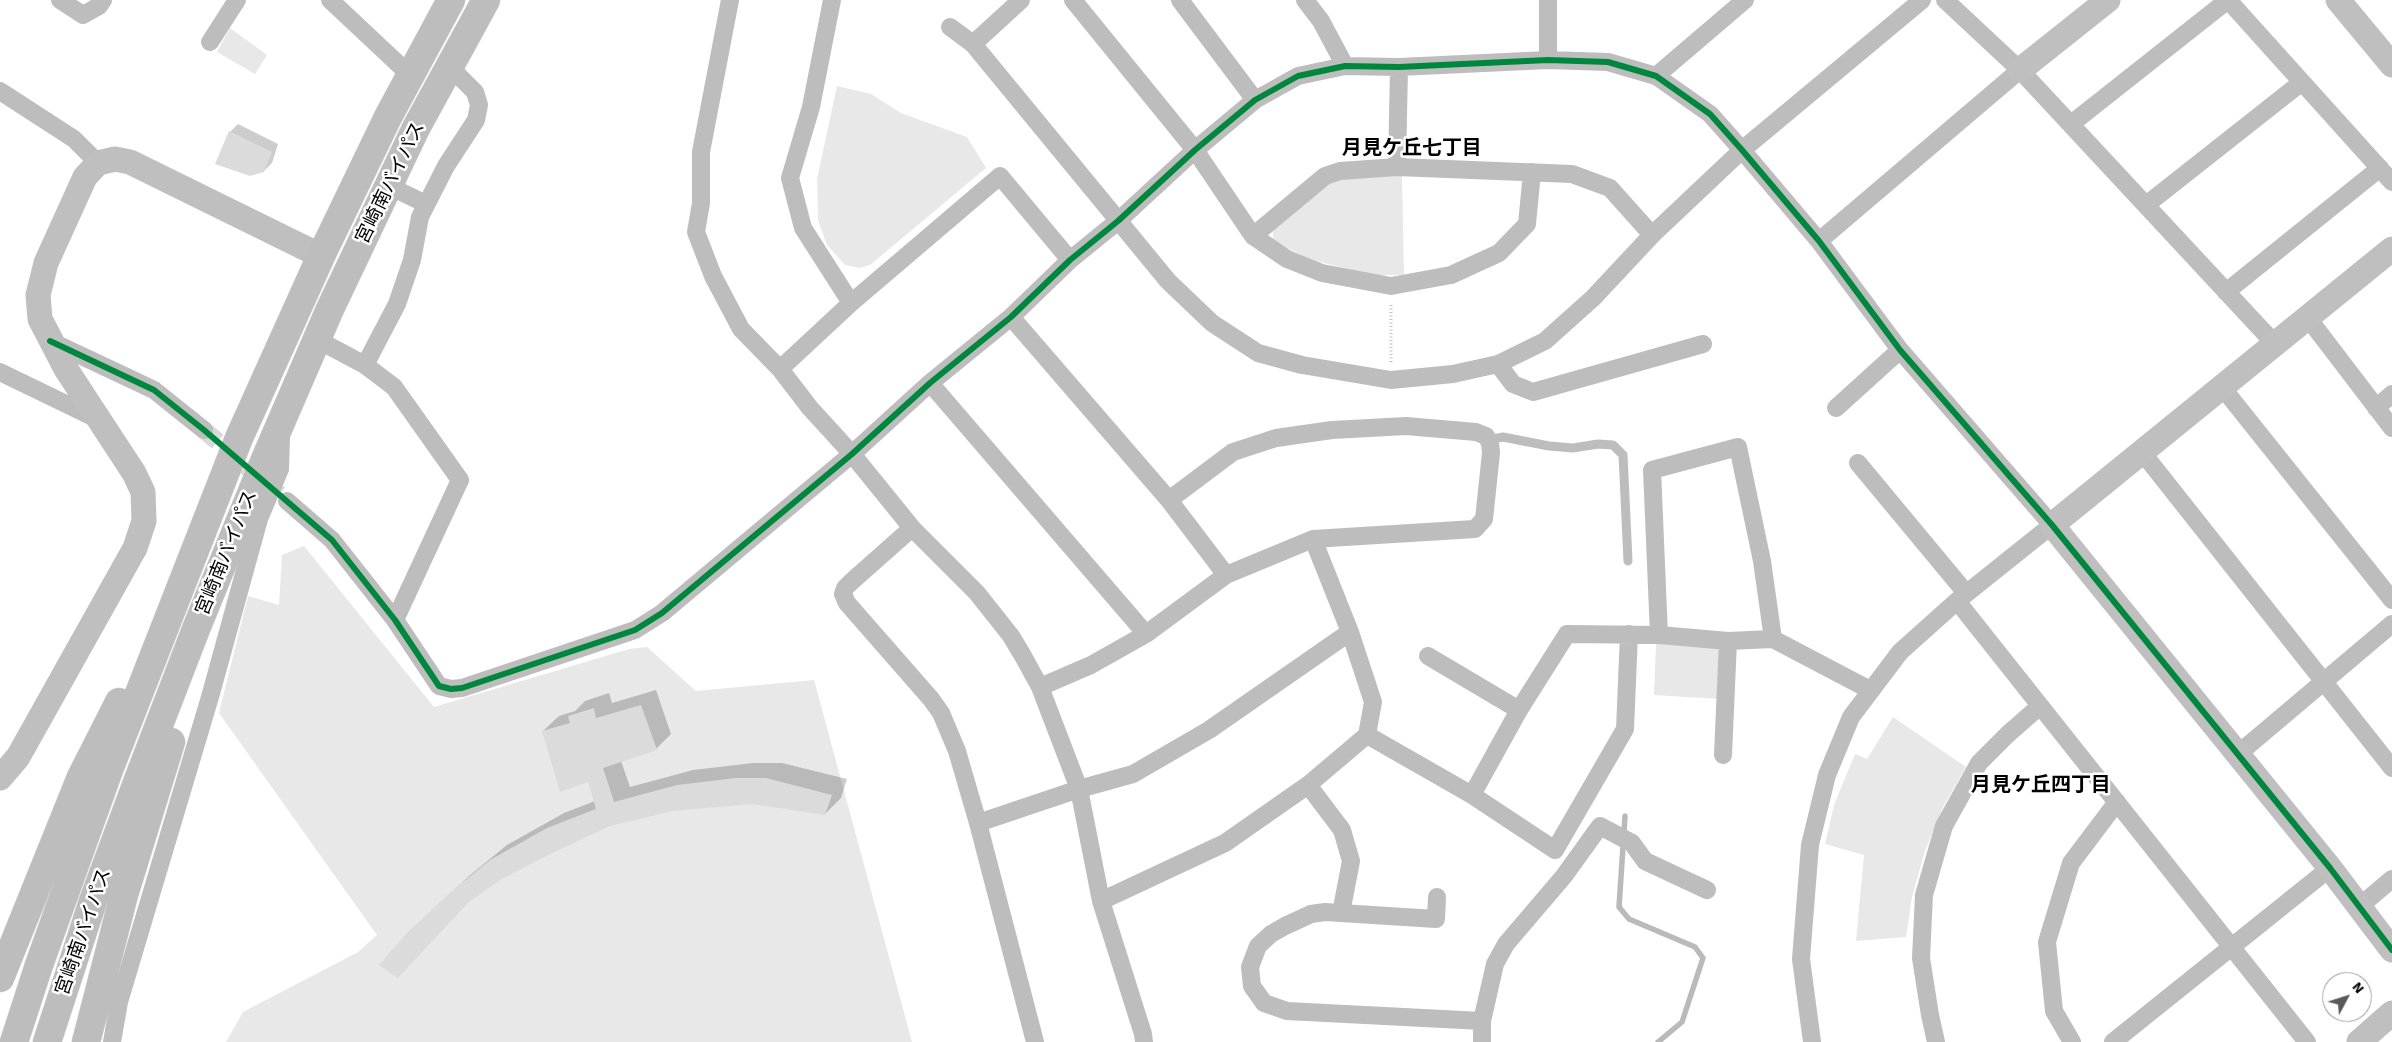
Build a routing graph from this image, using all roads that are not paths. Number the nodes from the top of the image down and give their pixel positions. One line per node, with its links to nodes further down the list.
1 (60, 0): 2 (street)
2 (102, 0)
3 (237, 0): 21 (street)
4 (330, 0): 29 (street)
5 (451, 0): 29 (highway, 宮崎南バイパス)
6 (486, 0): 26 (highway, 宮崎南バイパス)
7 (730, 0): 63 (street)
8 (832, 0): 53 (street)
9 (1021, 0): 22 (street)
10 (1073, 0): 35 (street)
11 (1180, 0): 33 (street)
12 (1304, 0): 24 (street)
13 (1548, 0): 23 (street)
14 (1922, 0): 36 (street)
15 (1945, 0): 28 (street)
16 (2108, 0): 28 (street)
17 (2228, 0): 31 (street); 34 (street)
18 (2338, 0): 25 (street)
19 (1742, 1): 30 (street)
20 (950, 27): 22 (street)
21 (210, 42)
22 (973, 44): 45 (street)
23 (1548, 60): 27 (street); 30 (street)
24 (1344, 66): 27 (street); 33 (street)
25 (2392, 66)
26 (450, 67): 42 (highway, 宮崎南バイパス); 43 (street)
27 (1399, 67): 38 (street)
28 (2020, 70): 34 (street); 48 (street)
29 (410, 76): 50 (highway, 宮崎南バイパス)
30 (1656, 76): 36 (street)
31 (2302, 82): 39 (street); 44 (street)
32 (0, 91): 37 (street)
33 (1255, 100): 35 (street)
34 (2071, 124): 44 (street)
35 (1195, 150): 45 (street); 47 (street)
36 (1742, 150): 46 (street); 48 (street)
37 (98, 163): 50 (street); 57 (street)
38 (1397, 167): 40 (street); 47 (street)
39 (2380, 168): 41 (street); 52 (street)
40 (1532, 172): 46 (street); 47 (street)
41 (2392, 182)
42 (389, 186): 43 (street); 56 (highway, 宮崎南バイパス)
43 (426, 204): 62 (street)
44 (2146, 205): 52 (street)
45 (1118, 221): 51 (street); 61 (street)
46 (1652, 235): 61 (street)
47 (1253, 236)
48 (1819, 241): 60 (street)
49 (2392, 249): 55 (street)
50 (321, 256): 96 (highway, 宮崎南バイパス)
51 (1070, 260): 53 (street); 54 (street)
52 (2226, 292): 59 (street)
53 (851, 303): 63 (street)
54 (1011, 317): 65 (street); 78 (street)
55 (2308, 318): 59 (street); 69 (street)
56 (316, 339): 62 (street); 70 (highway, 宮崎南バイパス)
57 (50, 340): 71 (street); 73 (street)
58 (1703, 344): 61 (street)
59 (2275, 344): 66 (street)
60 (1900, 350): 68 (street); 80 (street)
61 (1498, 364)
62 (365, 365): 87 (street)
63 (780, 369): 76 (street)
64 (0, 372): 71 (street)
65 (930, 383): 76 (street); 91 (street)
66 (2222, 387): 75 (street); 86 (street)
67 (2392, 394): 69 (street)
68 (1836, 408)
69 (2376, 408): 72 (street)
70 (282, 419): 89 (highway, 宮崎南バイパス); 128 (street)
71 (100, 421): 107 (street)
72 (2392, 428)
73 (204, 430)
74 (1488, 440): 78 (street); 82 (street); 83 (lane)
75 (2142, 452): 80 (street); 98 (street)
76 (852, 454): 81 (street); 87 (street)
77 (1858, 463): 85 (street)
78 (1169, 500): 84 (street)
79 (287, 501): 87 (street)
80 (2052, 525): 85 (street); 104 (street)
81 (912, 528): 99 (street); 112 (street)
82 (1313, 539): 84 (street); 90 (street)
83 (1628, 561)
84 (1226, 575): 91 (street)
85 (1961, 597): 100 (street); 101 (street)
86 (2392, 600)
87 (395, 620)
88 (2392, 624): 98 (street)
89 (196, 628): 126 (highway, 宮崎南バイパス); 127 (highway)
90 (1350, 632): 103 (street); 109 (street)
91 (1146, 634): 99 (street)
92 (1629, 634): 93 (street); 102 (street); 110 (street)
93 (1659, 635): 94 (street); 95 (street)
94 (1773, 639): 95 (street); 100 (street)
95 (1728, 641): 105 (street)
96 (157, 644): 122 (highway); 125 (highway, 宮崎南バイパス)
97 (1428, 656): 102 (street)
98 (2324, 681): 104 (street); 106 (street)
99 (1040, 687): 109 (street)
100 (1870, 690): 132 (street)
101 (2040, 706): 111 (street); 133 (street)
102 (1519, 710): 110 (street)
103 (1367, 735): 108 (street); 110 (street)
104 (2238, 754): 113 (street)
105 (1723, 755)
106 (2390, 760)
107 (0, 778)
108 (1308, 785): 117 (street); 119 (street)
109 (1079, 789): 112 (street); 117 (street)
110 (1472, 795)
111 (2117, 802): 120 (street); 134 (street)
112 (978, 823): 129 (street)
113 (2330, 868): 118 (street); 120 (street)
114 (2392, 879): 118 (street)
115 (1707, 890): 124 (street)
116 (1437, 897): 119 (street)
117 (1100, 901): 130 (street)
118 (2360, 906): 121 (street)
119 (1342, 914): 124 (street)
120 (2232, 947): 135 (street); 136 (street)
121 (2392, 950)
122 (0, 978)
123 (2392, 1013): 137 (street)
124 (1482, 1021): 131 (street)
125 (14, 1042)
126 (47, 1042)
127 (86, 1042)
128 (112, 1042)
129 (1035, 1042)
130 (1144, 1042)
131 (1482, 1042)
132 (1812, 1042)
133 (1936, 1042)
134 (2072, 1042)
135 (2113, 1042)
136 (2307, 1042)
137 (2359, 1042)

